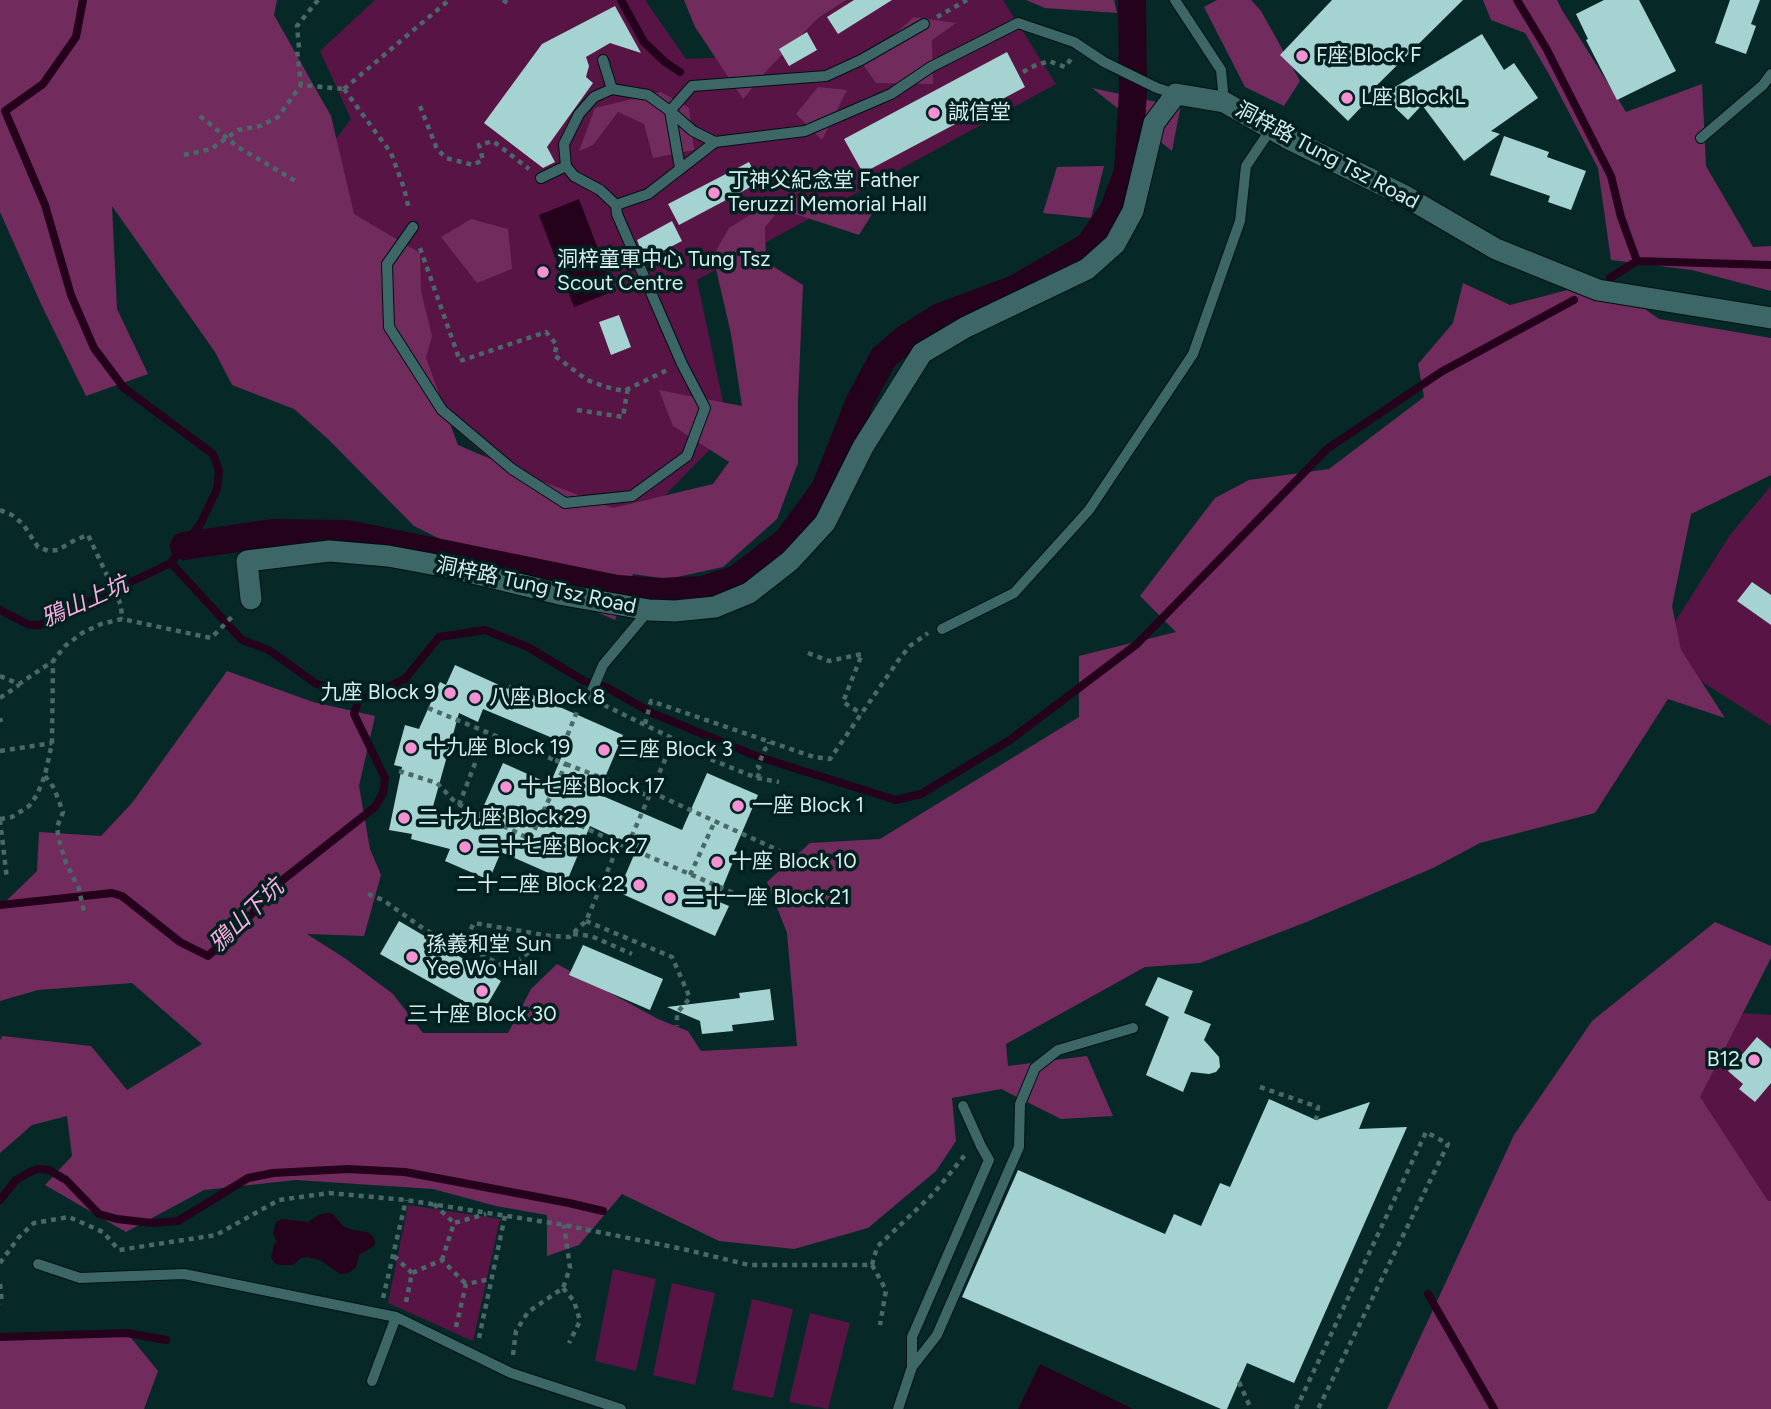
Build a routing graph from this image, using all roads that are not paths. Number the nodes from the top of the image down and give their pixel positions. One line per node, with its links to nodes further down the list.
1 (1175, 0): 7 (lane)
2 (924, 24): 8 (lane)
3 (603, 60): 5 (lane)
4 (1771, 74): 10 (lane)
5 (612, 89): 8 (lane); 12 (lane)
6 (1167, 91): 7 (street, 洞梓路 Tung Tsz Road); 11 (lane); 19 (street, 洞梓路 Tung Tsz Road)
7 (1224, 102): 9 (street, 洞梓路 Tung Tsz Road)
8 (670, 111): 11 (lane); 13 (lane)
9 (1271, 129): 17 (street, 洞梓路 Tung Tsz Road); 20 (lane)
10 (1701, 138)
11 (715, 142): 13 (lane)
12 (566, 166): 14 (lane); 15 (lane)
13 (680, 168): 15 (lane)
14 (541, 178)
15 (616, 205): 16 (lane)
16 (413, 227)
17 (1771, 318)
18 (251, 599): 19 (street, 洞梓路 Tung Tsz Road)
19 (649, 610): 21 (lane)
20 (942, 629)
21 (590, 696)
22 (1133, 1028): 26 (lane)
23 (963, 1106): 26 (lane)
24 (38, 1264): 25 (lane)
25 (399, 1318): 27 (lane); 28 (lane)
26 (912, 1367): 31 (lane)
27 (372, 1381)
28 (583, 1397): 29 (lane); 30 (lane)
29 (581, 1409)
30 (621, 1409)
31 (898, 1409)

